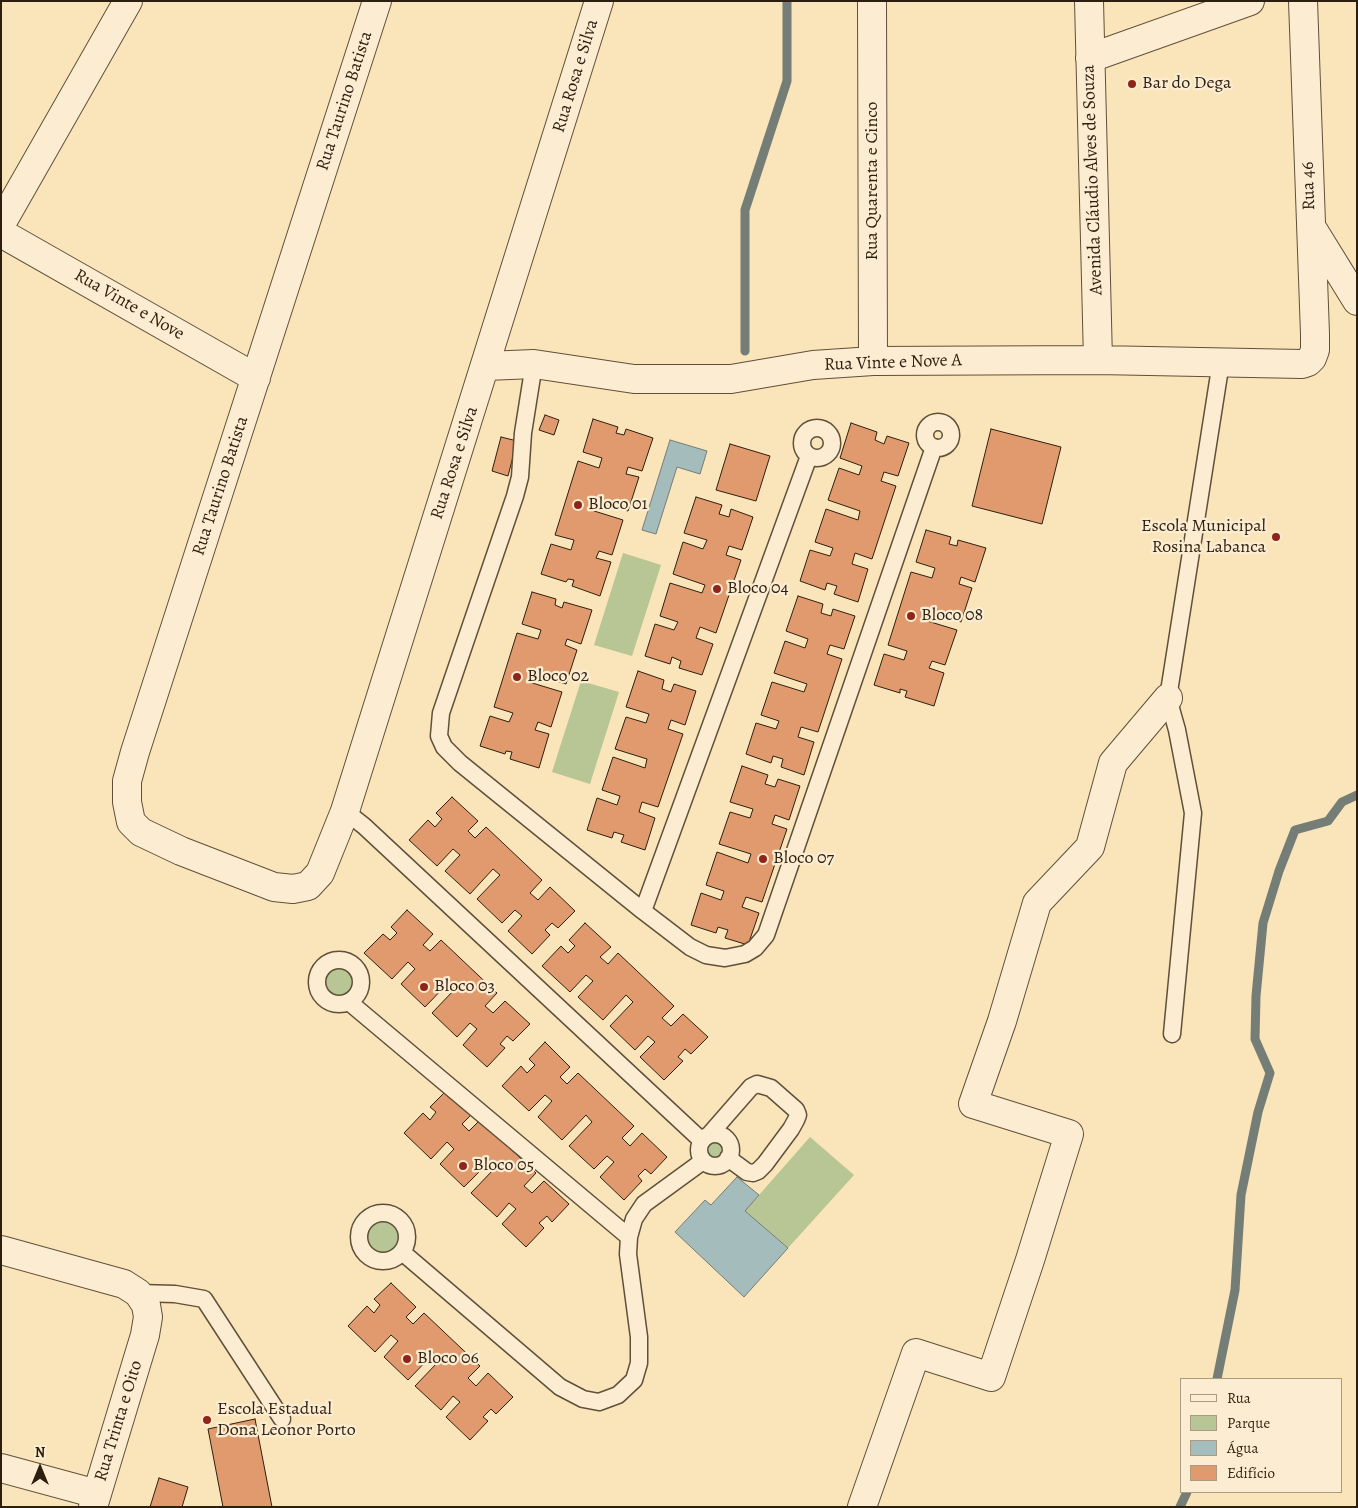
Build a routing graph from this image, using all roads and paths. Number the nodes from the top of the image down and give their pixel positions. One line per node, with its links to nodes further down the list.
1 (128, 1): 9 (street)
2 (377, 1): 19 (street, Rua Taurino Batista)
3 (599, 1): 18 (street, Rua Rosa e Silva)
4 (872, 1): 14 (street, Rua Quarenta e Cinco)
5 (1089, 1): 8 (street, Avenida Cláudio Alves de Souza)
6 (1250, 1): 8 (street)
7 (1303, 1): 10 (street, Rua 46)
8 (1090, 58): 13 (street, Avenida Cláudio Alves de Souza)
9 (1, 224)
10 (1310, 225): 12 (street); 17 (street, Rua 46)
11 (1, 233): 19 (street, Rua Vinte e Nove)
12 (1357, 302)
13 (1098, 360): 14 (street, Rua Vinte e Nove A); 15 (street, Rua Vinte e Nove A)
14 (873, 361): 16 (street, Rua Vinte e Nove A)
15 (1221, 362): 17 (street, Rua Vinte e Nove A); 22 (lane)
16 (534, 364): 18 (street, Rua Vinte e Nove A); 25 (lane)
17 (1302, 364)
18 (486, 366): 23 (street, Rua Rosa e Silva)
19 (256, 378): 24 (street, Rua Taurino Batista)
20 (934, 447): 25 (lane)
21 (810, 456): 25 (lane)
22 (1168, 698): 27 (lane); 38 (street)
23 (344, 811): 24 (street, Rua Rosa e Silva); 28 (lane)
24 (274, 887)
25 (643, 911)
26 (349, 1002): 31 (lane)
27 (1172, 1034)
28 (706, 1137): 29 (lane); 29 (lane); 30 (lane)
29 (728, 1158): 30 (lane)
30 (703, 1161): 31 (lane)
31 (629, 1237): 33 (lane)
32 (1, 1250): 34 (street)
33 (402, 1252)
34 (138, 1294): 35 (lane); 37 (street, Rua Trinta e Oito)
35 (282, 1419)
36 (1, 1468): 37 (street)
37 (95, 1501)
38 (862, 1507)

